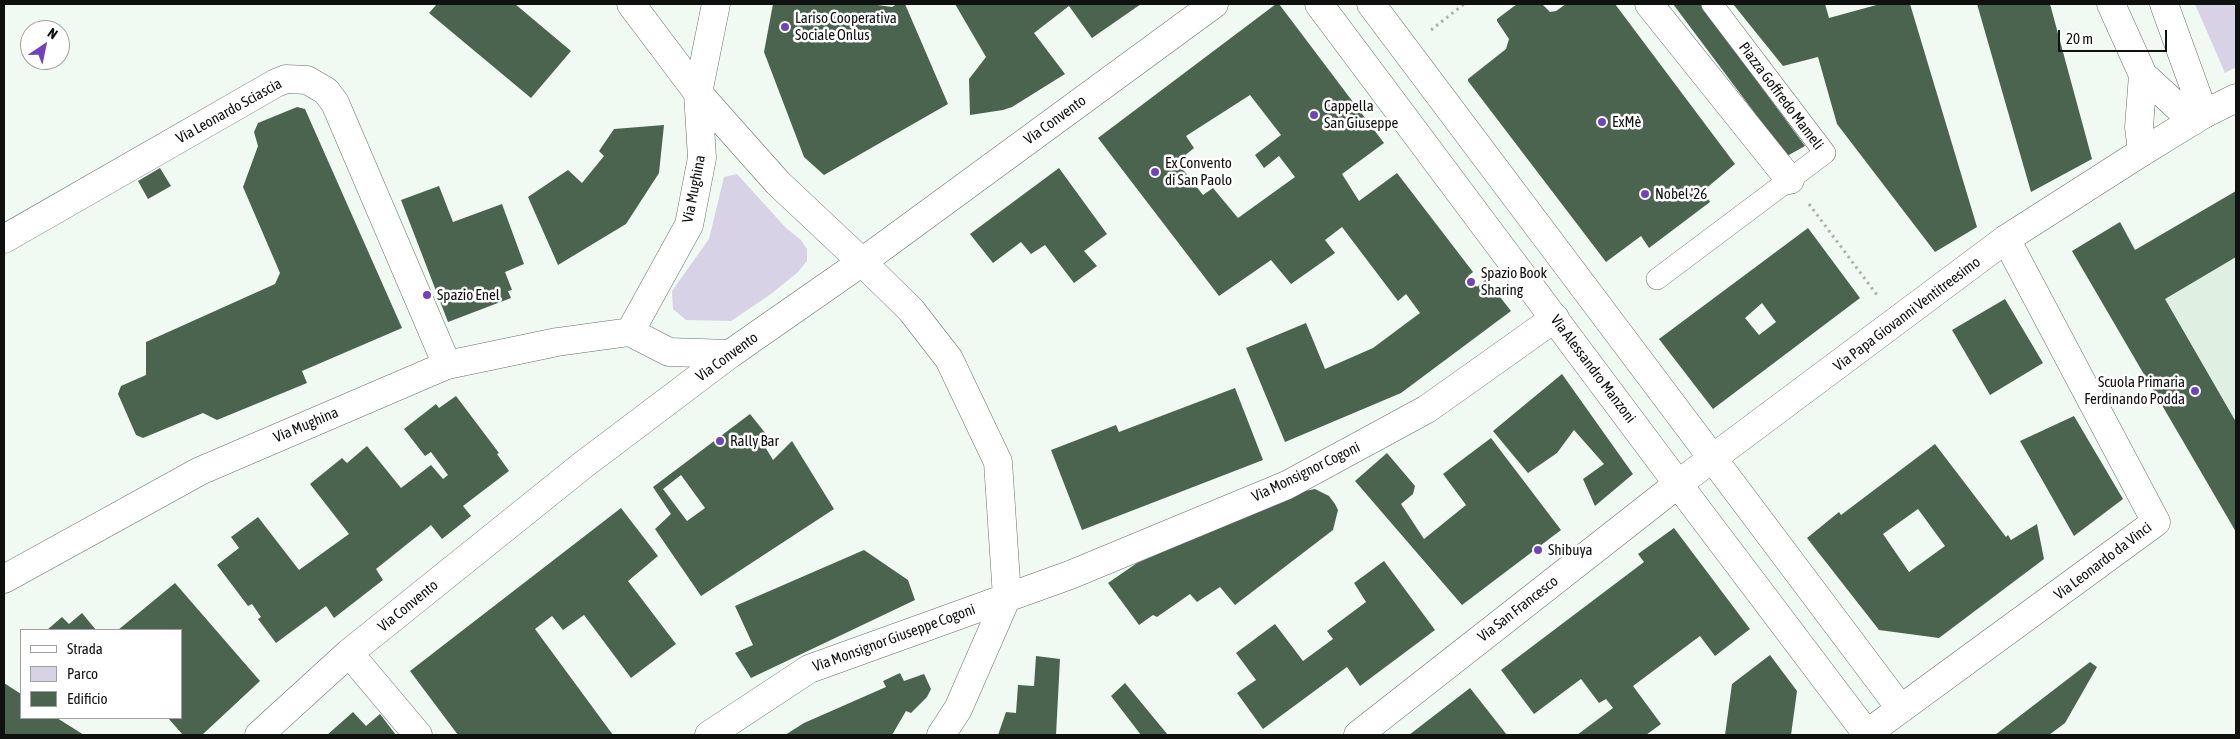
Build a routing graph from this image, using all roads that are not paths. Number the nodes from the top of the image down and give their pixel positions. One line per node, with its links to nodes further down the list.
1 (631, 4): 11 (street)
2 (716, 4): 11 (street, Via Mughina)
3 (1214, 4): 18 (street, Via Convento)
4 (1319, 4): 20 (street, Via Alessandro Manzoni)
5 (1371, 4): 24 (street)
6 (1648, 4): 15 (street)
7 (1712, 4): 15 (street, Piazza Goffredo Mameli)
8 (2111, 4): 10 (street)
9 (2164, 4): 13 (street)
10 (2142, 75): 13 (street); 14 (street)
11 (698, 93): 18 (street); 21 (street, Via Mughina)
12 (2236, 98): 13 (street, Via Papa Giovanni Ventitreesimo)
13 (2199, 117): 14 (street, Via Papa Giovanni Ventitreesimo)
14 (2142, 152): 17 (street, Via Papa Giovanni Ventitreesimo)
15 (1790, 180): 19 (street, Piazza Goffredo Mameli)
16 (4, 239): 23 (street, Via Leonardo Sciascia)
17 (2006, 239): 24 (street, Via Papa Giovanni Ventitreesimo); 29 (street, Via Leonardo da Vinci)
18 (862, 262): 22 (street, Via Convento); 27 (street)
19 (1657, 279)
20 (1555, 318): 25 (street, Via Alessandro Manzoni); 27 (street, Via Monsignor Cogoni)
21 (630, 332): 22 (street); 23 (street, Via Mughina)
22 (730, 354): 28 (street, Via Convento)
23 (447, 365): 26 (street, Via Mughina)
24 (1712, 459): 25 (street, Via Papa Giovanni Ventitreesimo); 29 (street)
25 (1678, 484): 30 (street, Via Alessandro Manzoni); 35 (street, Via San Francesco)
26 (4, 579)
27 (1008, 597): 33 (street, Via Monsignor Giuseppe Cogoni); 34 (street)
28 (349, 653): 31 (street, Via Convento); 32 (street)
29 (1901, 709): 30 (street, Via Leonardo da Vinci)
30 (1866, 734)
31 (259, 735)
32 (418, 735)
33 (709, 735)
34 (941, 735)
35 (1358, 735)

